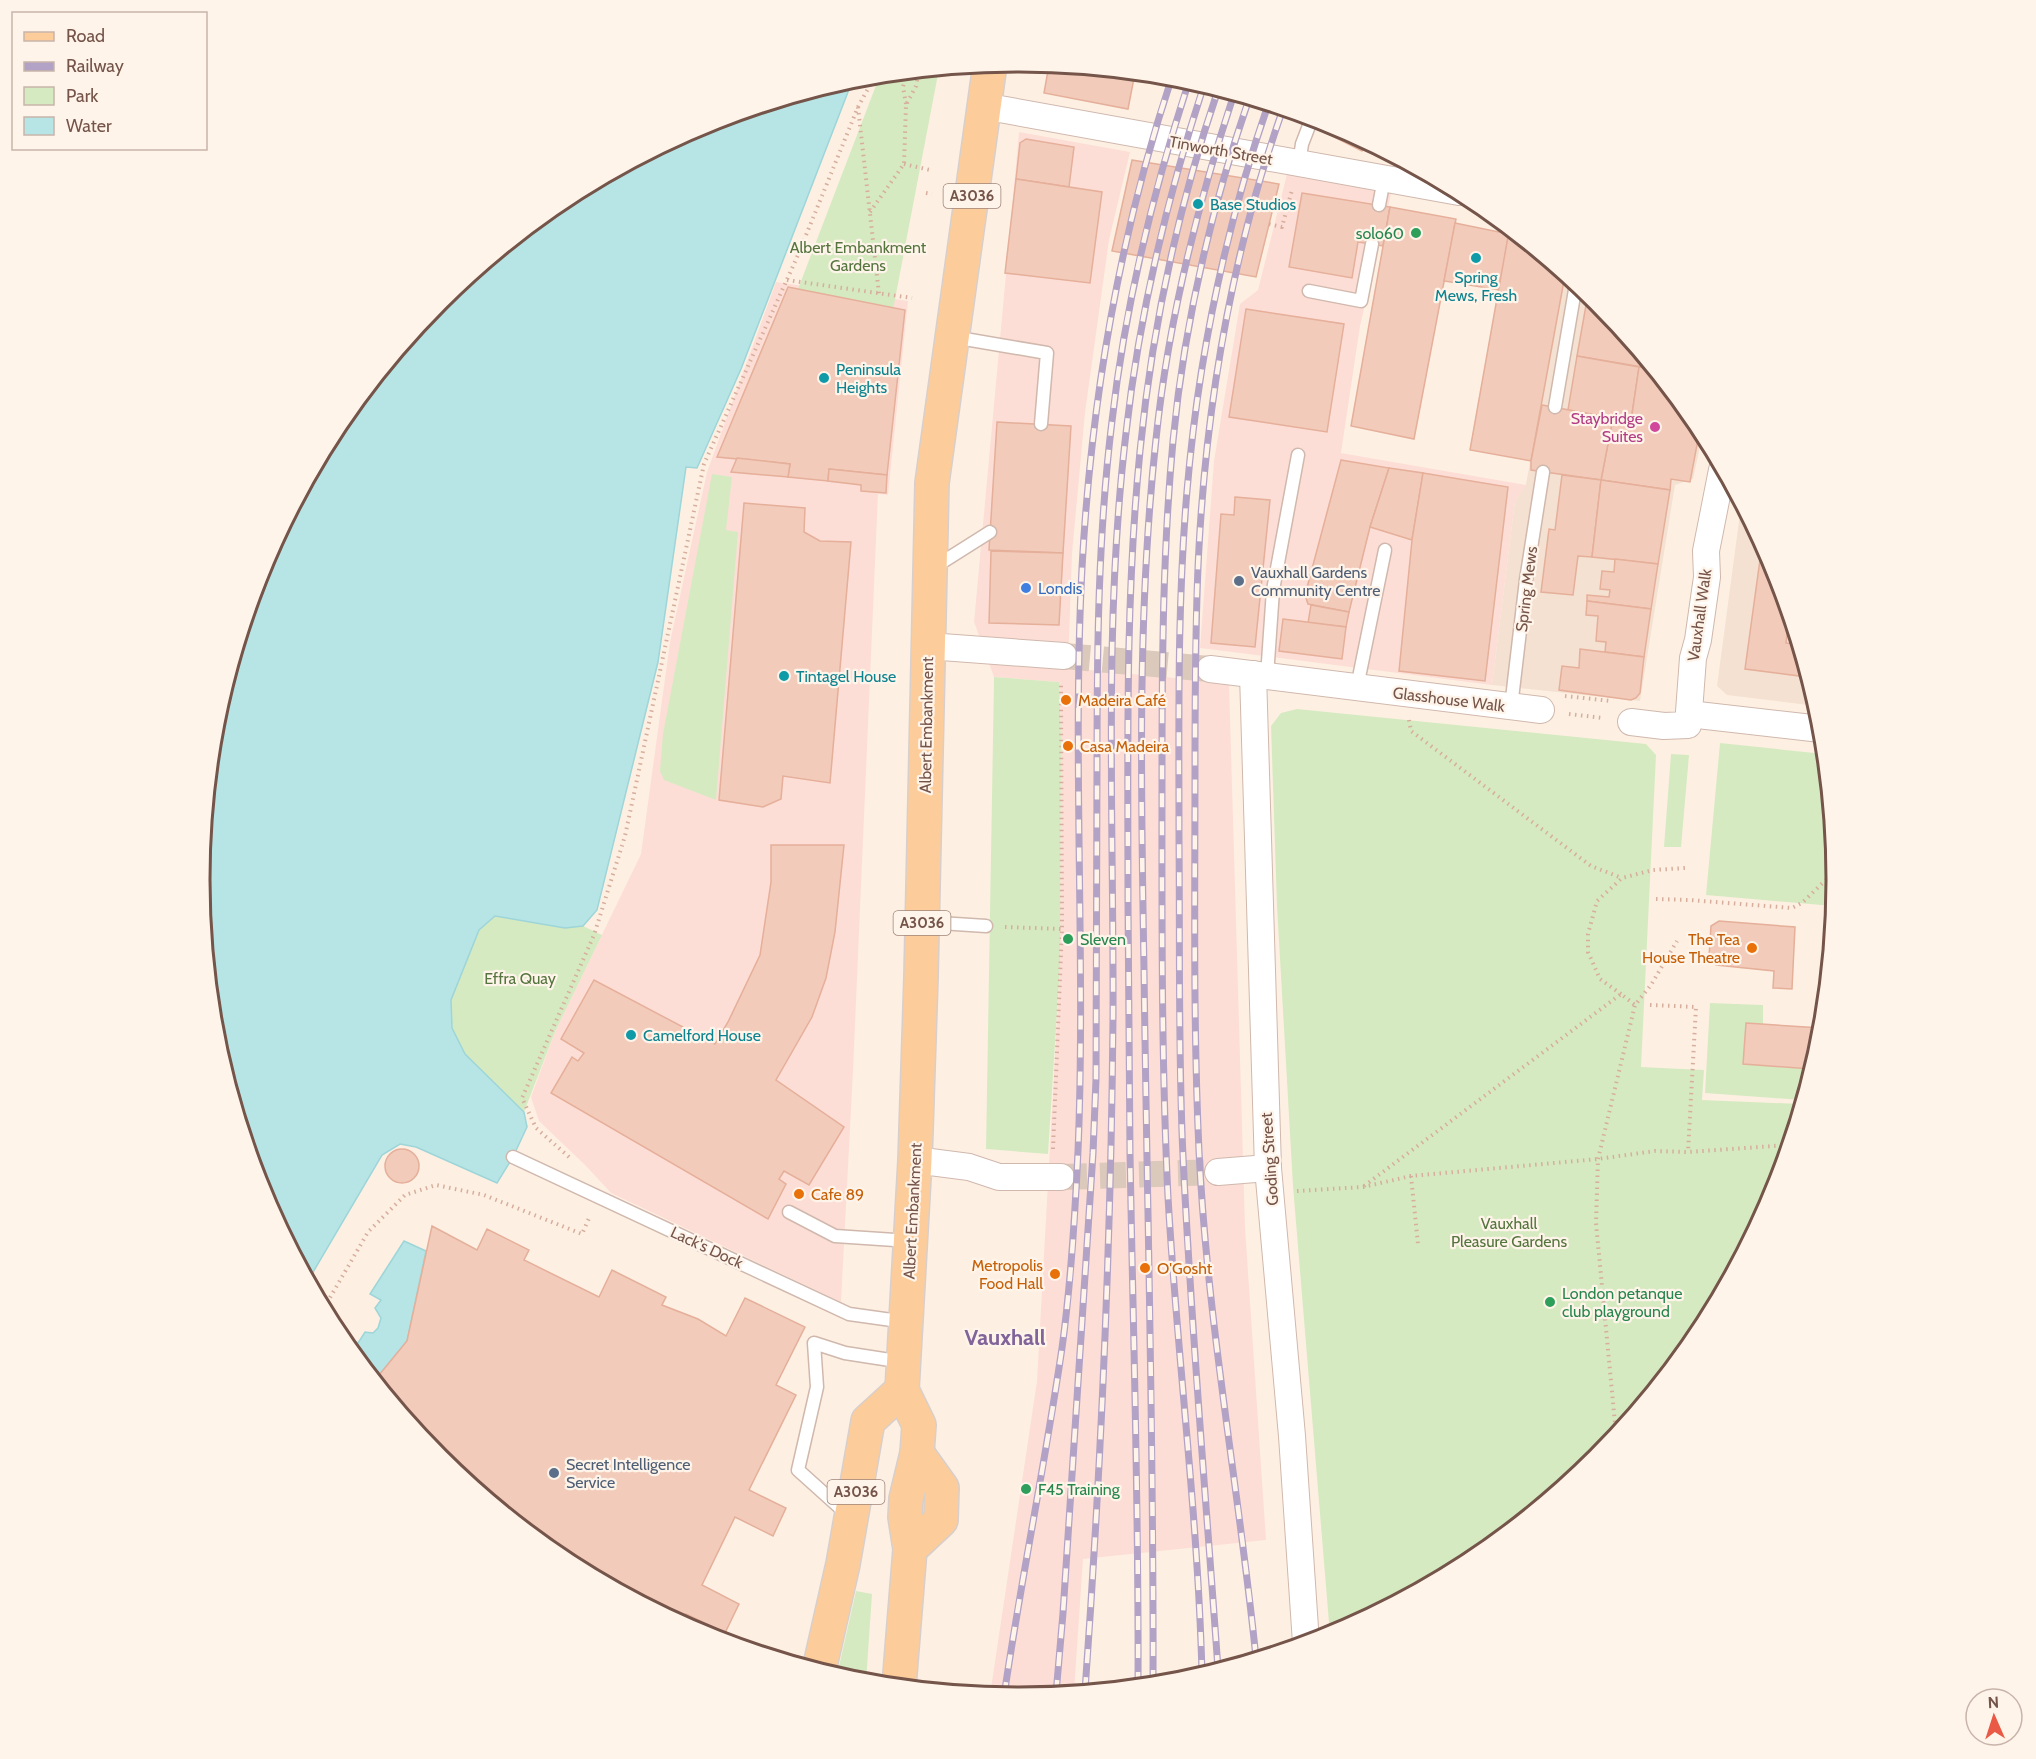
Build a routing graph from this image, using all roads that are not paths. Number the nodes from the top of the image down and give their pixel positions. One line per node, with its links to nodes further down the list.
1 (988, 73): 2 (main road, Albert Embankment / A3036)
2 (983, 106): 4 (street, Tinworth Street); 11 (main road, Albert Embankment / A3036)
3 (1309, 126): 4 (lane)
4 (1299, 164): 5 (street, Tinworth Street)
5 (1384, 179): 6 (street, Tinworth Street); 7 (lane)
6 (1434, 188)
7 (1379, 205)
8 (1372, 244): 9 (lane)
9 (1309, 291)
10 (1574, 295): 12 (lane)
11 (952, 336): 13 (lane); 19 (main road, Albert Embankment / A3036)
12 (1555, 407)
13 (1041, 424)
14 (1298, 455): 23 (lane)
15 (1543, 472): 25 (lane, Spring Mews)
16 (1720, 481): 27 (street, Vauxhall Walk)
17 (990, 532): 19 (lane)
18 (1385, 550): 24 (lane)
19 (930, 569): 20 (main road, Albert Embankment / A3036)
20 (928, 646): 21 (street); 30 (main road, Albert Embankment / A3036)
21 (1063, 656)
22 (1210, 669): 23 (street, Glasshouse Walk)
23 (1260, 675): 24 (street, Glasshouse Walk); 36 (street, Goding Street)
24 (1357, 687): 25 (street, Glasshouse Walk)
25 (1512, 699): 26 (street, Glasshouse Walk)
26 (1541, 711)
27 (1688, 720): 28 (street); 29 (street)
28 (1631, 722)
29 (1811, 728)
30 (922, 922): 31 (lane); 33 (main road, Albert Embankment / A3036)
31 (986, 926)
32 (513, 1157): 39 (lane, Lack's Dock)
33 (915, 1160): 35 (street); 38 (main road, Albert Embankment / A3036)
34 (1218, 1172): 36 (street)
35 (1057, 1177)
36 (1269, 1181): 42 (street, Goding Street)
37 (789, 1212): 38 (lane)
38 (911, 1241): 39 (main road, Albert Embankment / A3036)
39 (907, 1322): 40 (main road, Albert Embankment / A3036)
40 (903, 1376): 41 (main road, A3036); 41 (lane); 44 (main road)
41 (851, 1518): 43 (main road, A3036)
42 (1305, 1634)
43 (821, 1662)
44 (900, 1678)

